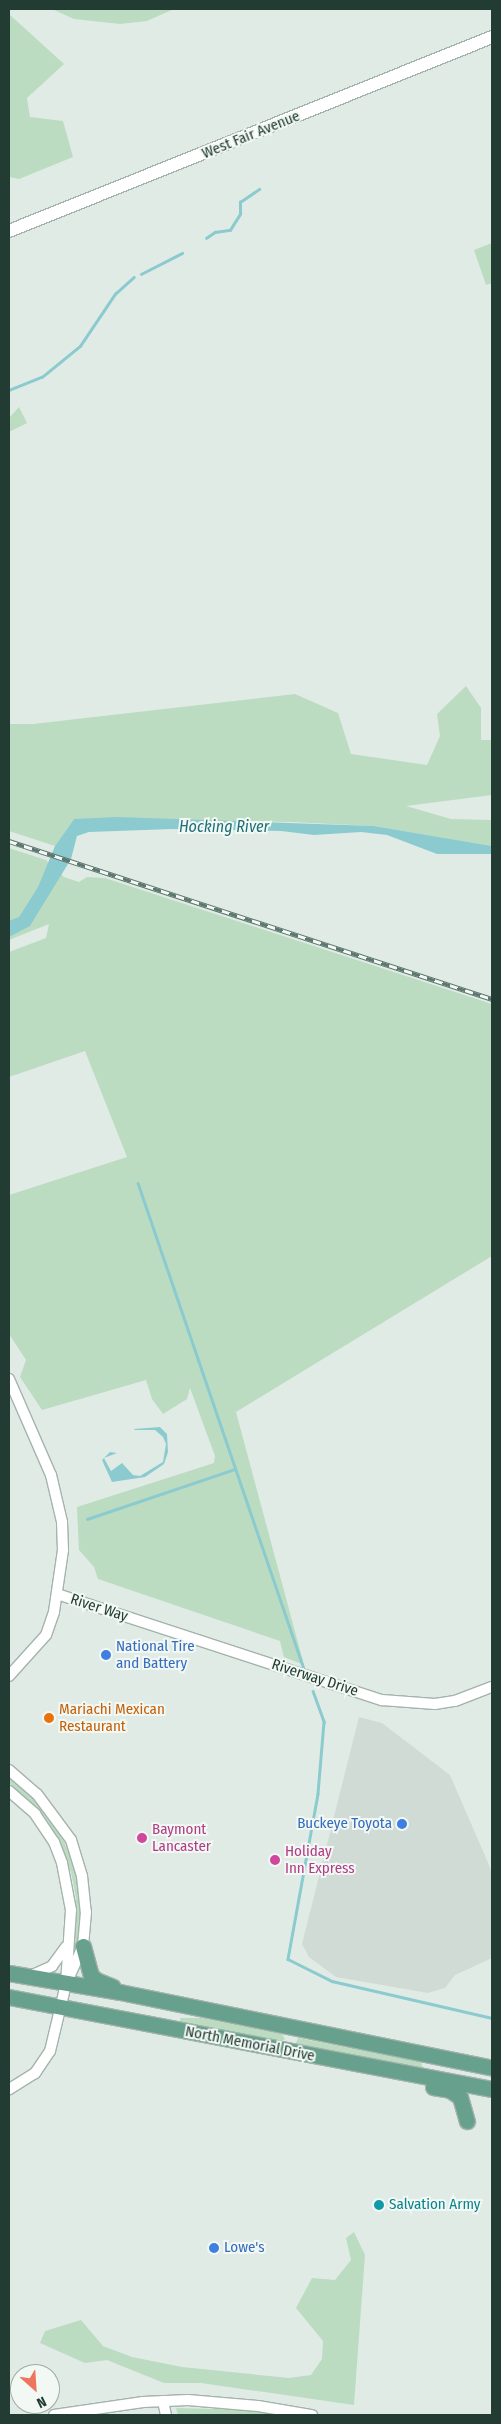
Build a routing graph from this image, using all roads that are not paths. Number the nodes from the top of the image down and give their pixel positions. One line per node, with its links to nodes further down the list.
1 (492, 37): 2 (street, West Fair Avenue)
2 (9, 231)
3 (9, 1379): 4 (street)
4 (57, 1594): 5 (street, River Way); 6 (street)
5 (140, 1621): 7 (street, Riverway Drive)
6 (9, 1676)
7 (492, 1687)
8 (9, 1770): 11 (street)
9 (9, 1791): 10 (street)
10 (67, 1946): 13 (street); 14 (street)
11 (83, 1946): 14 (street); 15 (main road, North Memorial Drive)
12 (9, 1973): 13 (main road, North Memorial Drive)
13 (28, 1976): 14 (main road, North Memorial Drive)
14 (66, 1984): 15 (main road, North Memorial Drive); 17 (street)
15 (120, 1992): 19 (main road, North Memorial Drive)
16 (9, 1997): 17 (main road, North Memorial Drive)
17 (60, 2008): 18 (main road, North Memorial Drive); 22 (street)
18 (318, 2056): 21 (main road, North Memorial Drive); 24 (main road)
19 (492, 2068)
20 (492, 2077): 21 (main road)
21 (471, 2085): 23 (main road, North Memorial Drive)
22 (9, 2089)
23 (492, 2089)
24 (467, 2120)
25 (163, 2401): 26 (street); 27 (street); 28 (street)
26 (54, 2415)
27 (166, 2415)
28 (312, 2415)

